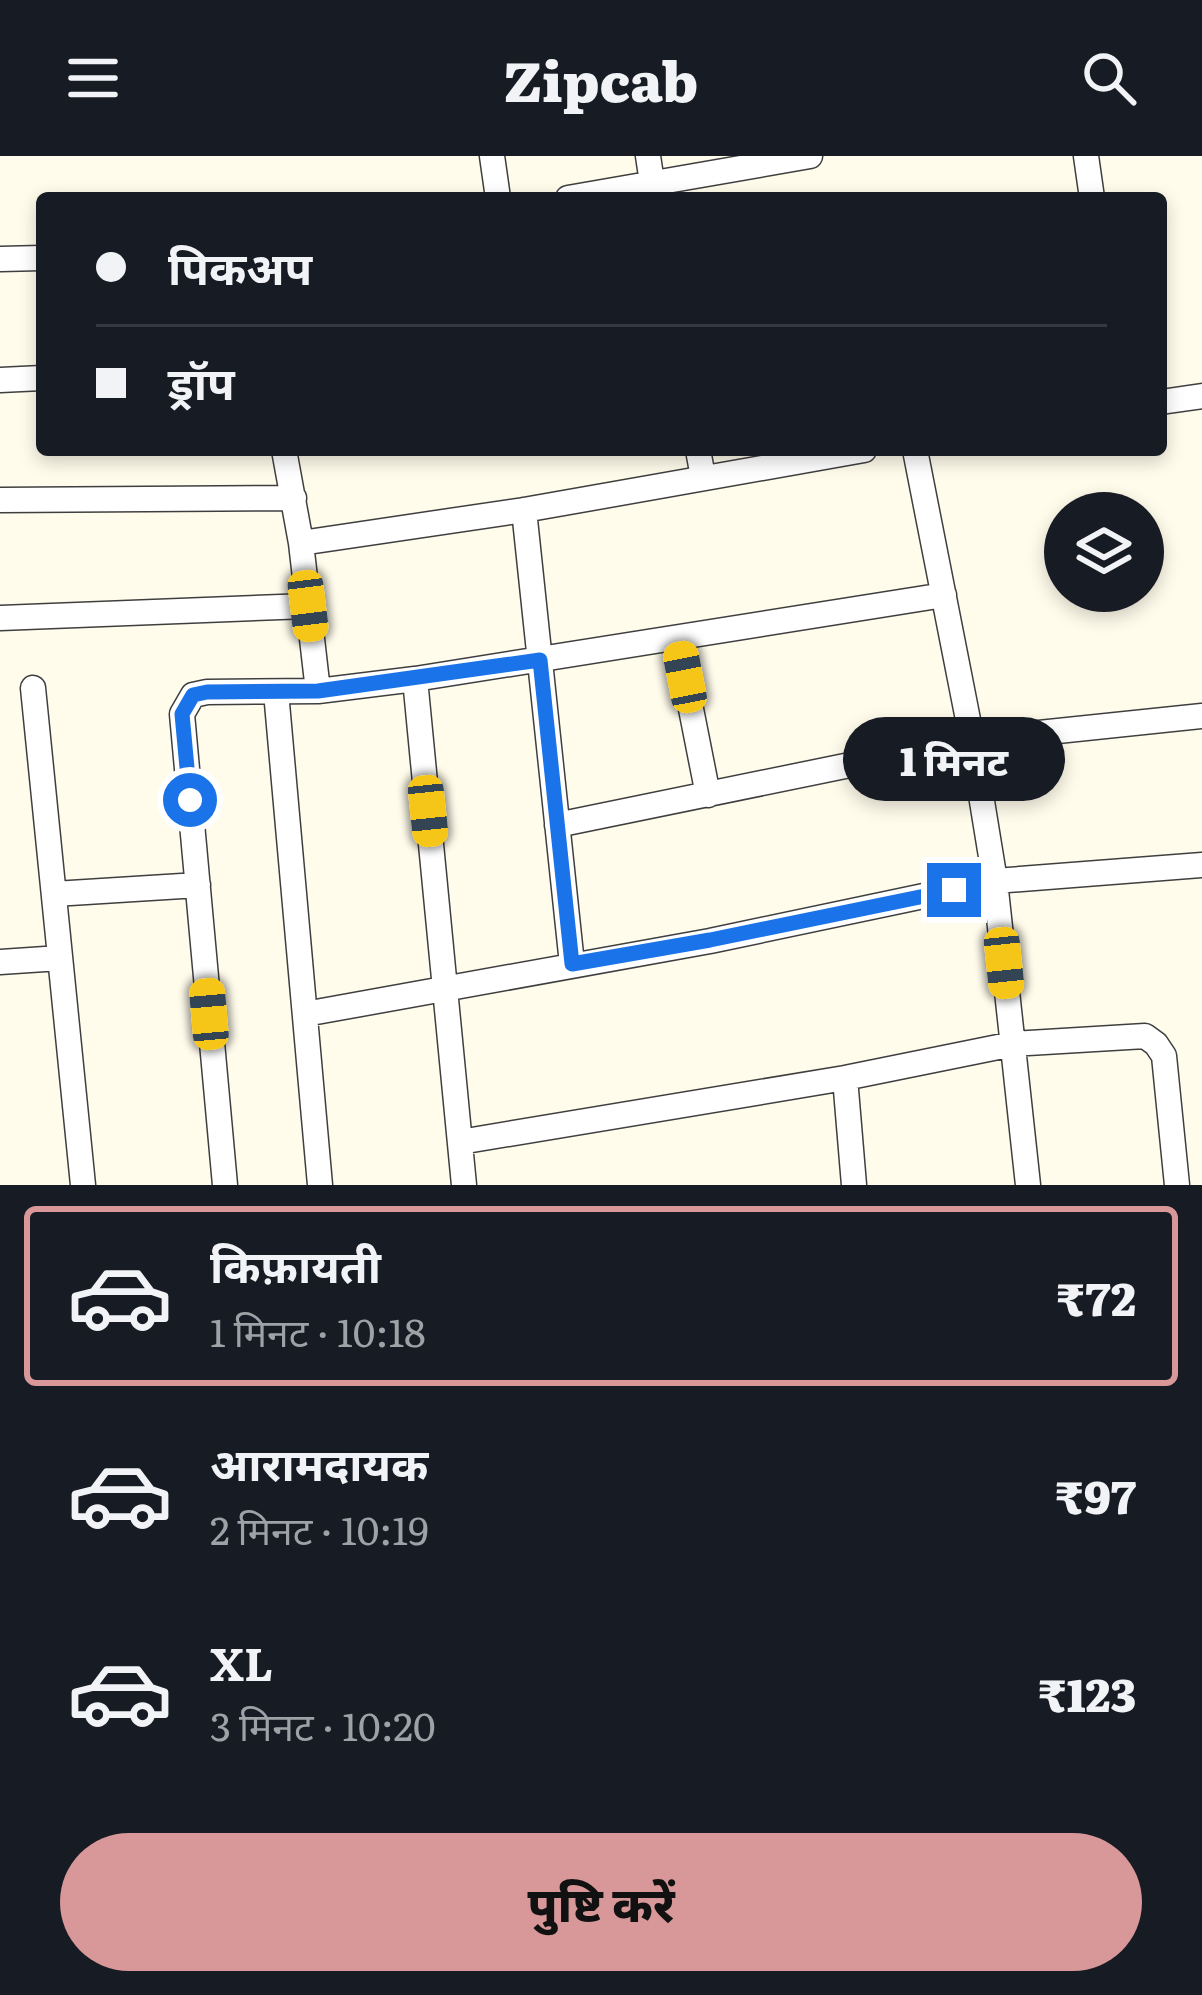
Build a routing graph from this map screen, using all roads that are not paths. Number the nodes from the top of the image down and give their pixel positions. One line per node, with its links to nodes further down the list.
1 (491, 156): 6 (street)
2 (647, 156): 5 (street)
3 (809, 156): 5 (street)
4 (1086, 156): 7 (street)
5 (654, 190)
6 (497, 192)
7 (1091, 192)
8 (36, 258): 9 (street)
9 (0, 260)
10 (36, 378): 11 (street)
11 (0, 380)
12 (1202, 396): 13 (street)
13 (1167, 401)
14 (285, 456): 19 (street)
15 (699, 456): 18 (street)
16 (828, 456): 18 (street)
17 (916, 456): 23 (street)
18 (703, 477): 21 (street)
19 (294, 498): 20 (street); 22 (street)
20 (0, 500)
21 (524, 511): 22 (street); 27 (street)
22 (301, 543): 24 (street)
23 (944, 595): 26 (street); 33 (street)
24 (308, 606): 25 (street); 30 (street)
25 (0, 617)
26 (677, 638): 27 (street); 34 (street)
27 (540, 660): 28 (street); 35 (street)
28 (415, 679): 30 (street); 43 (street)
29 (32, 688): 39 (street)
30 (318, 691): 31 (street)
31 (276, 692): 38 (street); 44 (street)
32 (1202, 716): 33 (street)
33 (972, 740): 34 (street); 37 (street)
34 (708, 795): 35 (street)
35 (557, 825): 42 (street)
36 (1202, 865): 37 (street)
37 (995, 881): 42 (street); 45 (street)
38 (198, 885): 39 (street); 49 (street)
39 (54, 894): 40 (street)
40 (60, 958): 41 (street); 48 (street)
41 (0, 962)
42 (572, 964): 43 (street)
43 (446, 987): 44 (street); 47 (street)
44 (304, 1014): 50 (street)
45 (1013, 1044): 46 (street); 53 (street); 54 (street)
46 (845, 1078): 47 (street); 52 (street)
47 (460, 1142): 51 (street)
48 (83, 1185)
49 (225, 1185)
50 (320, 1185)
51 (464, 1185)
52 (854, 1185)
53 (1028, 1185)
54 (1177, 1185)

